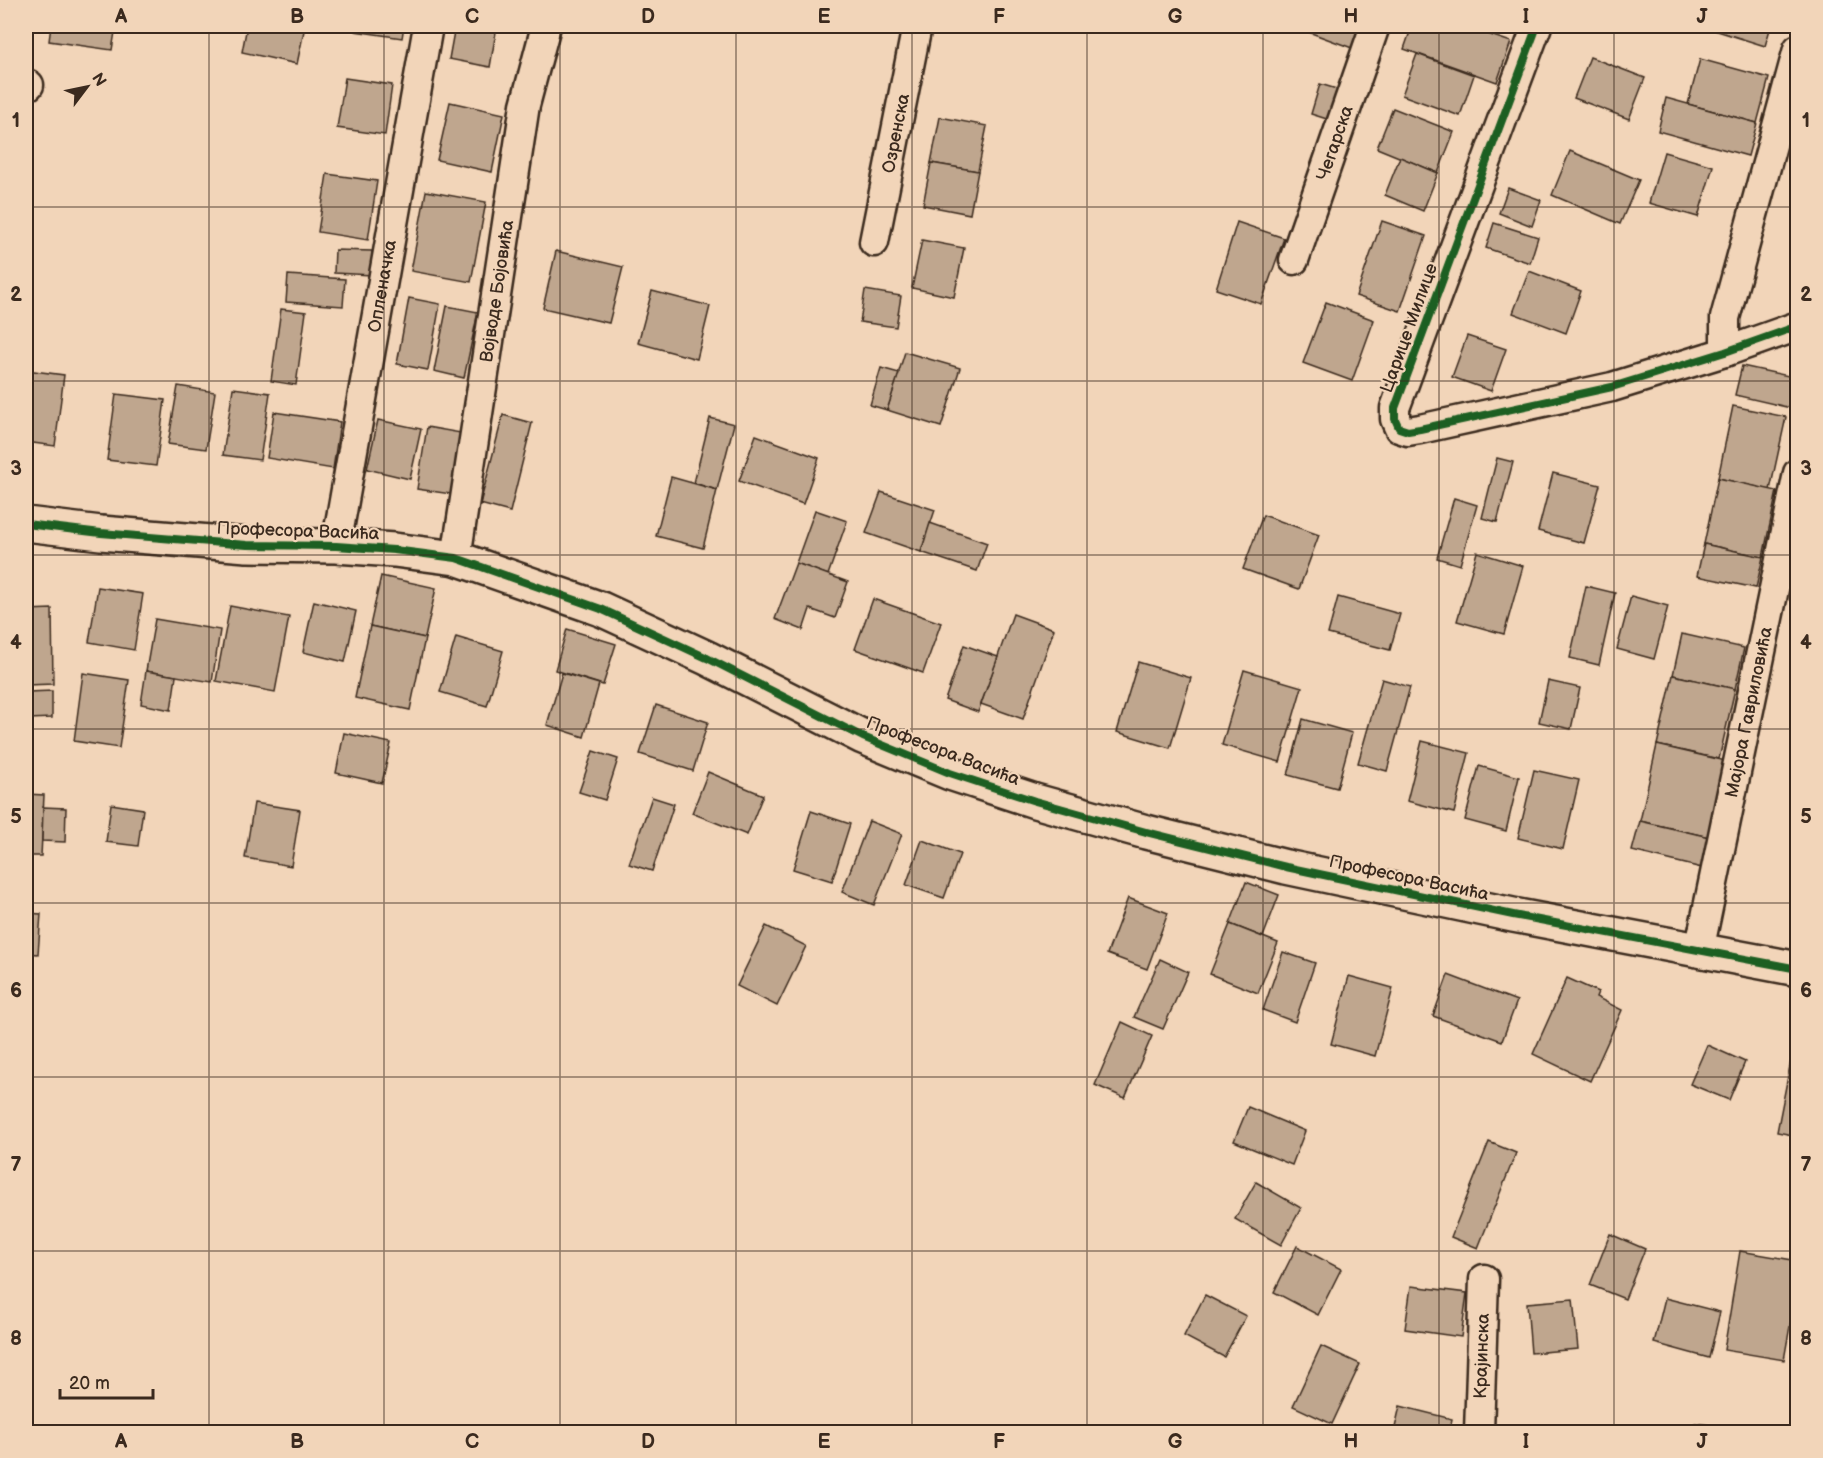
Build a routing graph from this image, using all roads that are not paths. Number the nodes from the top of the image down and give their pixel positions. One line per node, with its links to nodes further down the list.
1 (428, 26): 13 (street, Опленачка)
2 (546, 26): 14 (street, Војводе Бојовића)
3 (917, 26): 7 (street, Озренска)
4 (1375, 26): 8 (street, Чегарска)
5 (1537, 26): 10 (street, Царице Милице)
6 (1797, 49): 10 (street)
7 (874, 242)
8 (1294, 260)
9 (1797, 326): 10 (street, Царице Милице)
10 (1725, 352)
11 (1797, 473): 15 (street, Мајора Гавриловића)
12 (26, 524): 13 (street, Професора Васића)
13 (336, 546): 14 (street, Професора Васића)
14 (456, 558): 15 (street, Професора Васића)
15 (1699, 951): 16 (street, Професора Васића)
16 (1797, 969)
17 (1484, 1280): 18 (street, Крајинска)
18 (1479, 1432)

